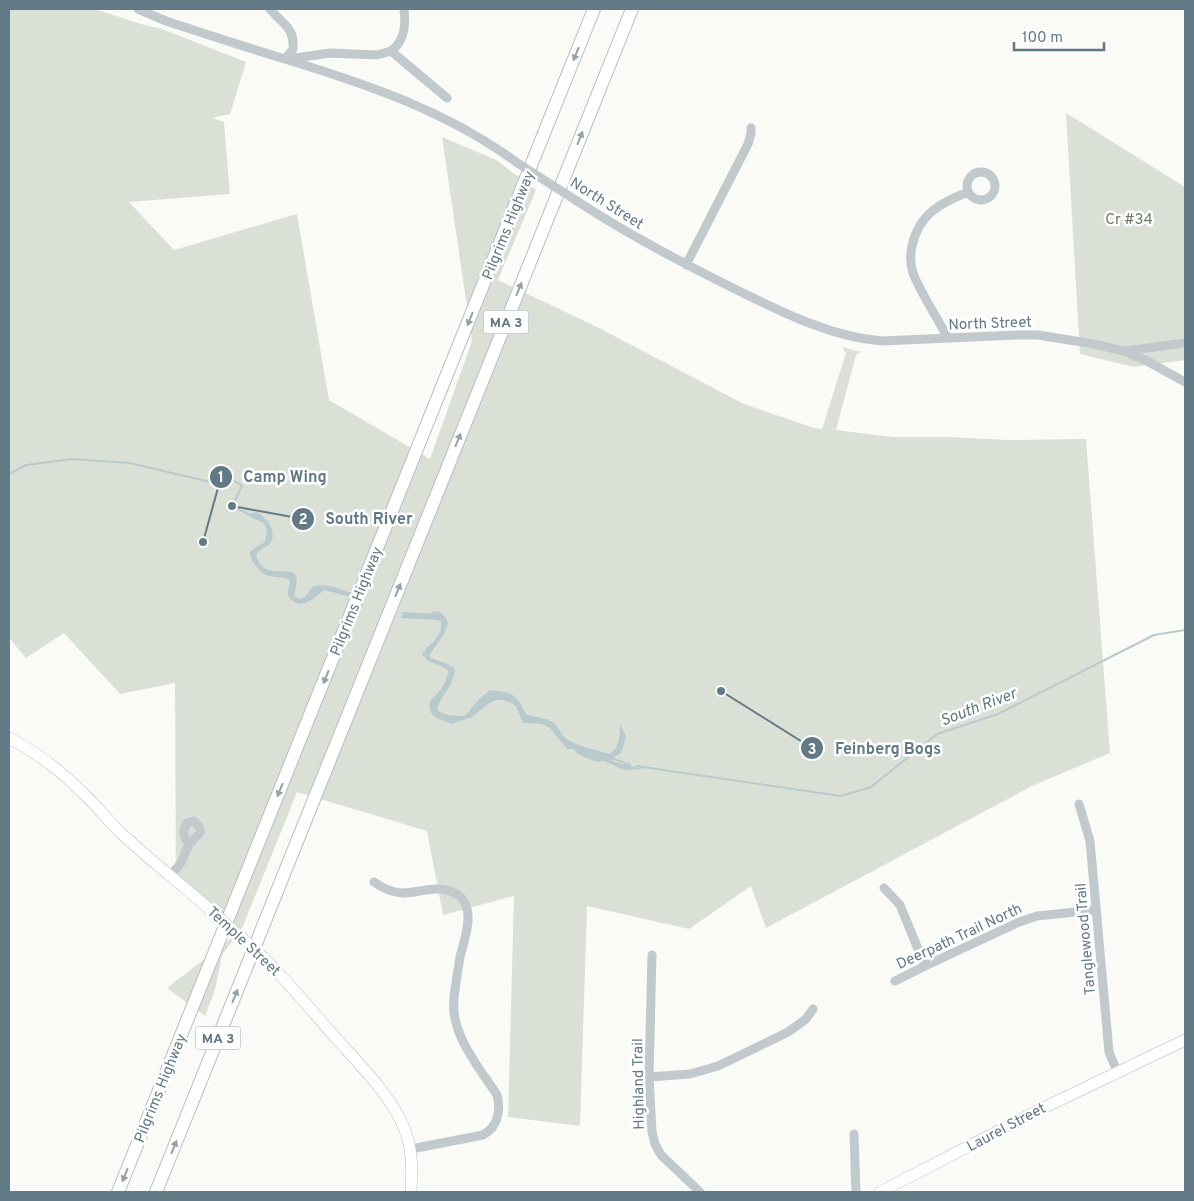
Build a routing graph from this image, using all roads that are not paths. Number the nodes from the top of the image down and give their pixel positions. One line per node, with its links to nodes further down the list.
1 (138, 9): 7 (street, North Street)
2 (270, 9): 7 (street)
3 (404, 9): 6 (street)
4 (594, 9): 32 (highway, Pilgrims Highway / MA 3, one-way to 32)
5 (632, 9): 33 (highway, MA 3, one-way to 5)
6 (391, 51): 7 (street); 8 (street)
7 (285, 59): 11 (street, North Street, bridge)
8 (447, 98)
9 (751, 128): 11 (street)
10 (968, 192): 12 (street)
11 (686, 265): 12 (street, North Street)
12 (948, 338): 14 (street, North Street)
13 (1185, 342): 14 (street)
14 (1124, 351): 15 (street)
15 (1185, 382)
16 (9, 738): 19 (main road, Temple Street)
17 (1079, 804): 22 (street, Tanglewood Trail)
18 (189, 844): 19 (street)
19 (171, 875): 31 (main road, Temple Street, bridge)
20 (374, 882): 31 (street)
21 (884, 888): 24 (street)
22 (1095, 910): 24 (street, Deerpath Trail North); 28 (street, Tanglewood Trail)
23 (652, 955): 29 (street, Highland Trail)
24 (925, 966): 25 (street, Deerpath Trail North)
25 (895, 982)
26 (813, 1009): 29 (street)
27 (1185, 1040): 28 (main road, Laurel Street)
28 (1117, 1071): 37 (main road, Laurel Street)
29 (649, 1077): 35 (street, Highland Trail)
30 (854, 1134): 36 (street)
31 (410, 1149): 34 (main road, Temple Street)
32 (118, 1192)
33 (156, 1192)
34 (412, 1192)
35 (700, 1192)
36 (856, 1192)
37 (880, 1192)

